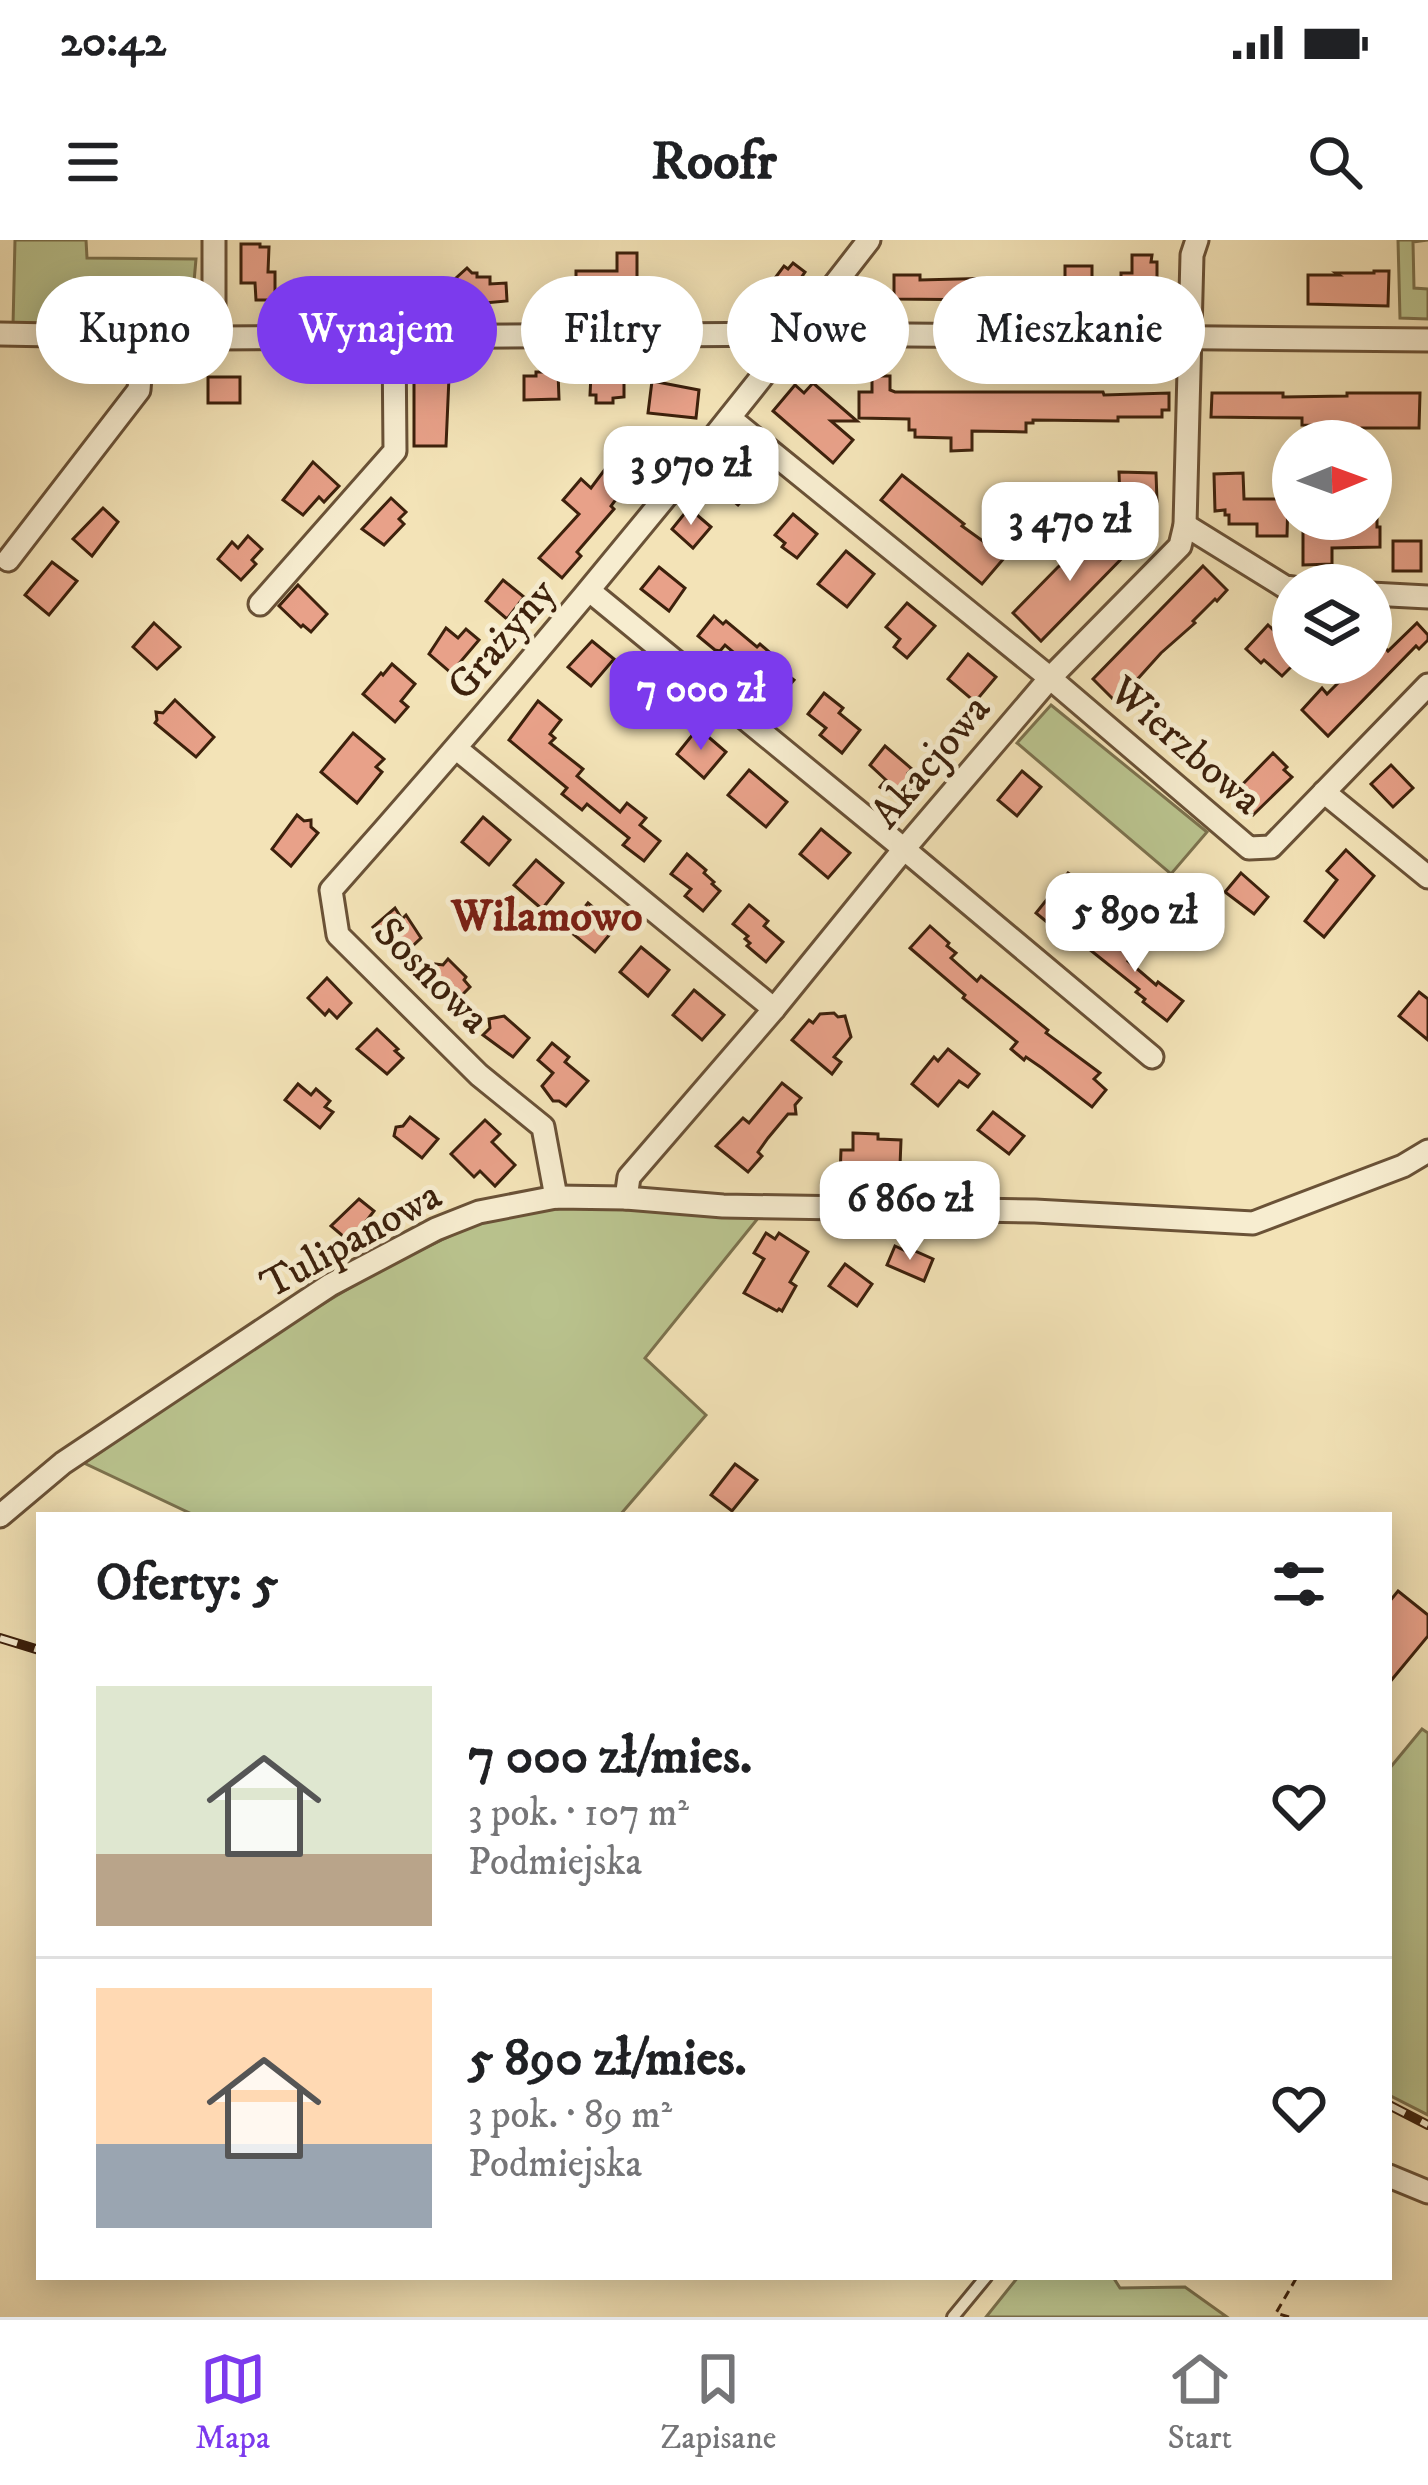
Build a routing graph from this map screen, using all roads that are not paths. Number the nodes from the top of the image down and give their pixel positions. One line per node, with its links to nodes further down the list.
1 (214, 240): 4 (street)
2 (869, 240): 5 (street, Grażyny)
3 (1197, 240): 6 (street)
4 (214, 276)
5 (841, 276)
6 (1192, 276)
7 (0, 334): 8 (street)
8 (36, 335)
9 (727, 335): 10 (street)
10 (497, 337)
11 (1205, 339): 12 (street)
12 (1428, 340)
13 (139, 384): 19 (street)
14 (394, 384): 24 (street)
15 (758, 384): 17 (street, Grażyny)
16 (1189, 384): 18 (street)
17 (731, 419): 21 (street, Grażyny); 25 (street, Wierzbowa)
18 (1185, 525): 20 (street); 25 (street, Akacjowa)
19 (8, 560)
20 (1272, 579)
21 (591, 592): 27 (street, Grażyny); 29 (street)
22 (1392, 596): 23 (street)
23 (1428, 597)
24 (260, 604)
25 (1051, 678): 28 (street, Wierzbowa); 29 (street, Akacjowa)
26 (1428, 685): 28 (street, Wierzbowa)
27 (457, 748): 31 (street); 34 (street, Sosnowa)
28 (1324, 792): 30 (street)
29 (904, 849): 31 (street, Akacjowa); 32 (street)
30 (1428, 877)
31 (774, 1009): 35 (street, Akacjowa)
32 (1152, 1057)
33 (1428, 1151): 35 (street, Tulipanowa)
34 (556, 1197): 35 (street, Tulipanowa); 36 (street, Tulipanowa)
35 (626, 1198)
36 (0, 1516)
37 (1392, 2177): 38 (street)
38 (1428, 2192)
39 (983, 2280): 40 (lane)
40 (952, 2317)

